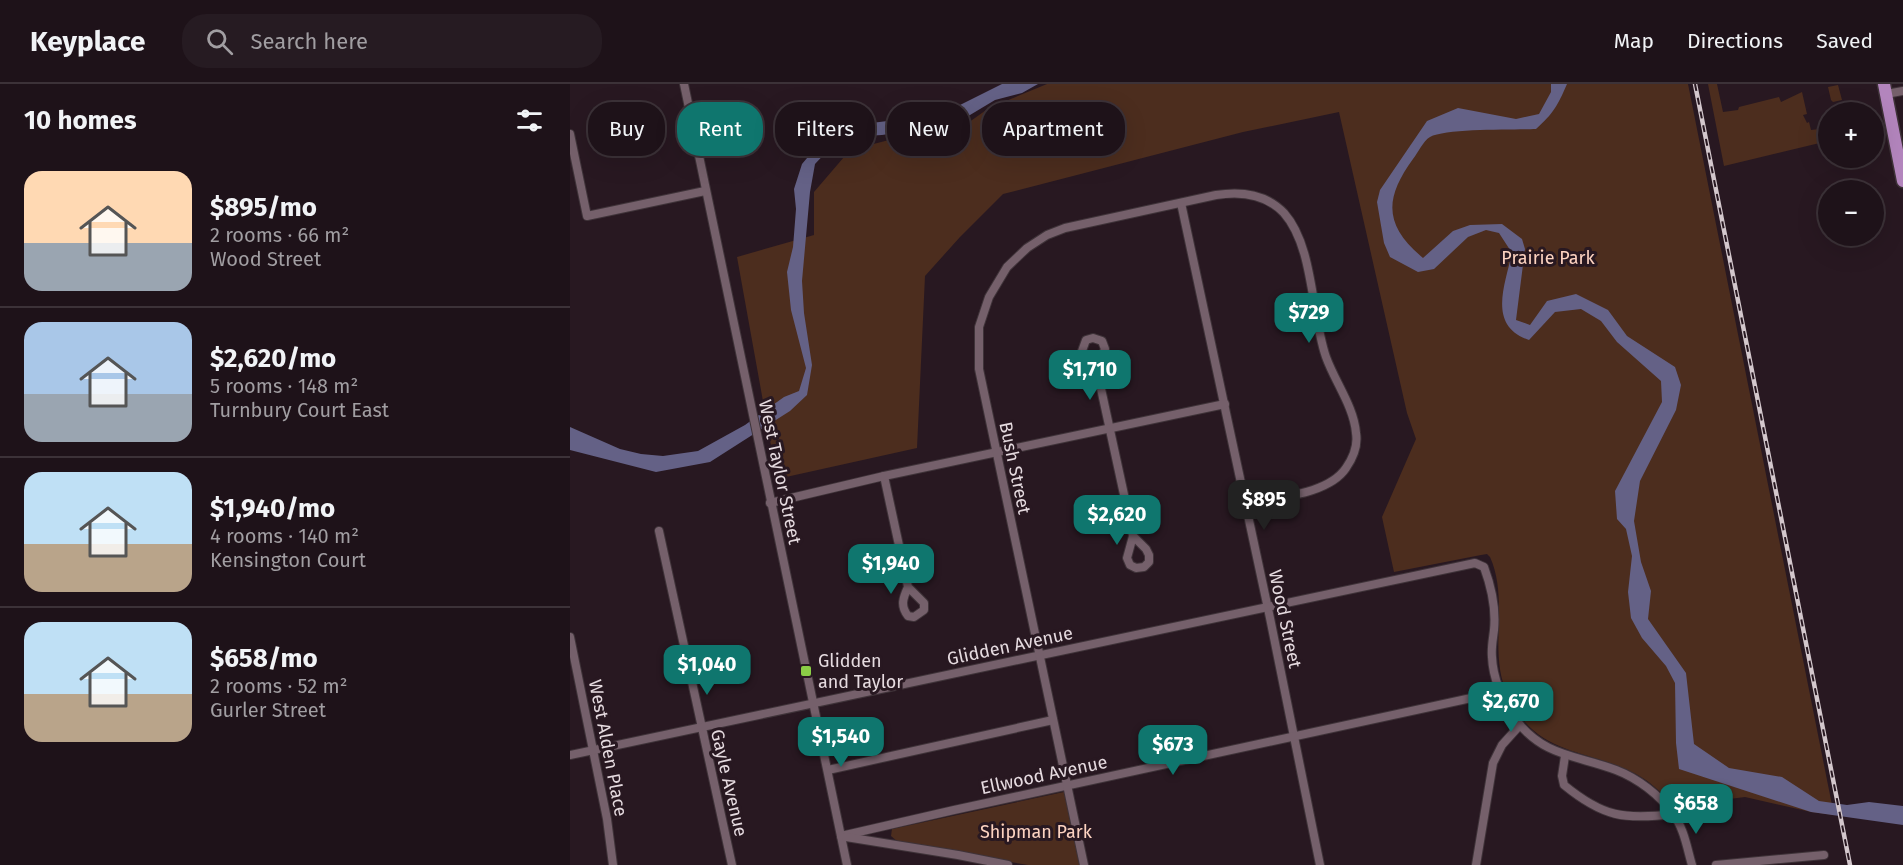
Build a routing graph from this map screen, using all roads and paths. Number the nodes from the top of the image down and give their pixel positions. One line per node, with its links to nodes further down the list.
1 (684, 84): 6 (street, West Taylor Street)
2 (1885, 89): 3 (street); 5 (main road)
3 (1903, 91)
4 (570, 134): 6 (street)
5 (1903, 181)
6 (705, 191): 13 (street, West Taylor Street)
7 (1181, 203): 9 (street, Wood Street); 11 (street, Bush Street); 14 (street, Bush Street)
8 (1095, 361): 10 (street)
9 (1225, 404): 10 (street); 14 (street, Wood Street)
10 (1109, 428): 11 (street); 16 (street)
11 (997, 453): 12 (street); 20 (street, Bush Street)
12 (884, 476): 13 (street); 17 (street)
13 (770, 503): 22 (street, West Taylor Street)
14 (1246, 504): 18 (street, Wood Street)
15 (659, 531): 25 (street, Gayle Avenue)
16 (1133, 536)
17 (908, 587)
18 (1268, 607): 20 (street, Glidden Avenue); 21 (street, Glidden Avenue); 26 (street, Wood Street)
19 (570, 636): 27 (street, West Alden Place)
20 (1039, 656): 22 (street, Glidden Avenue); 23 (street, Bush Street)
21 (1500, 692): 24 (street); 26 (street, Ellwood Avenue)
22 (815, 704): 25 (street, Glidden Avenue); 30 (street, West Taylor Street)
23 (1053, 720): 30 (street); 31 (street, Bush Street)
24 (1520, 724): 29 (street); 41 (street)
25 (701, 726): 27 (street, Glidden Avenue); 36 (street, Gayle Avenue)
26 (1294, 737): 31 (street, Ellwood Avenue); 40 (street, Wood Street)
27 (594, 750): 28 (street, Glidden Avenue); 35 (street, West Alden Place)
28 (570, 755)
29 (1565, 756): 32 (street); 32 (street)
30 (828, 770): 33 (street, West Taylor Street)
31 (1067, 786): 33 (street, Ellwood Avenue); 39 (street, Bush Street)
32 (1674, 814): 42 (street)
33 (841, 836): 37 (street, West Taylor Street); 38 (street)
34 (1824, 855): 43 (street)
35 (613, 865)
36 (732, 865)
37 (848, 865)
38 (1008, 865)
39 (1084, 865)
40 (1320, 865)
41 (1476, 865)
42 (1692, 865)
43 (1716, 865)

